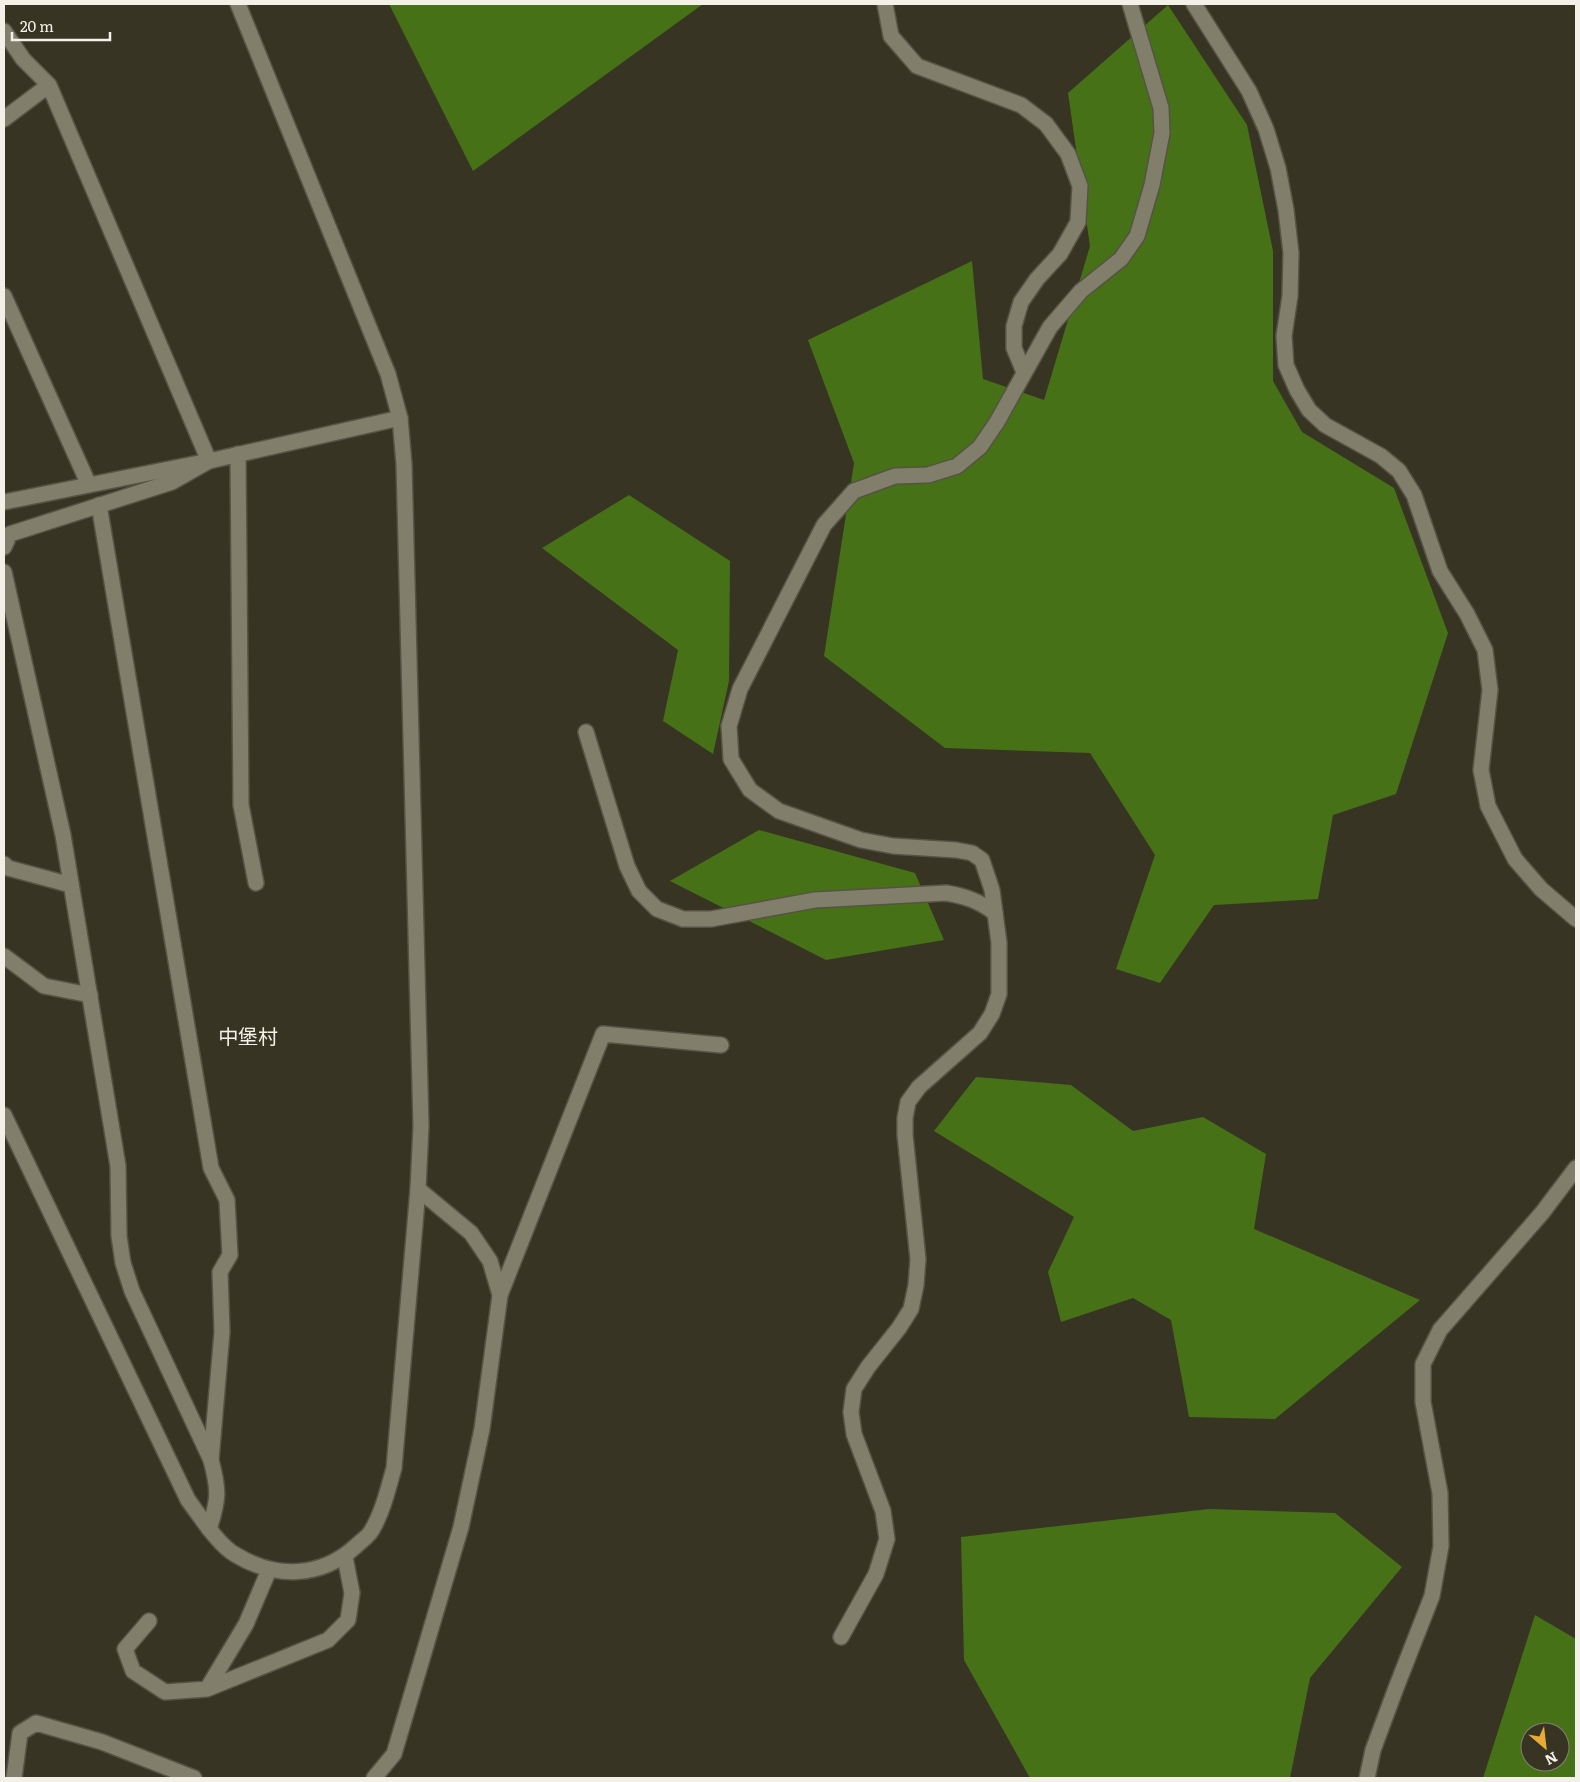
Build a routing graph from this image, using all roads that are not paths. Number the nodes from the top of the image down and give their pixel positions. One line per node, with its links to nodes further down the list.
1 (238, 4): 10 (street)
2 (885, 4): 9 (street)
3 (1130, 4): 9 (street)
4 (1194, 4): 23 (street)
5 (4, 31): 6 (street)
6 (49, 85): 7 (street); 12 (street)
7 (4, 119)
8 (4, 296): 13 (street)
9 (1024, 372): 22 (street)
10 (400, 418): 11 (street); 29 (street)
11 (238, 454): 12 (street); 20 (street)
12 (209, 460): 13 (street); 15 (street)
13 (89, 485): 14 (street)
14 (4, 501)
15 (98, 505): 16 (street); 31 (street)
16 (4, 547)
17 (4, 572): 21 (street)
18 (586, 732): 22 (street)
19 (4, 864): 21 (street)
20 (256, 883)
21 (71, 885): 25 (street)
22 (995, 913): 36 (street)
23 (1576, 919)
24 (4, 956): 25 (street)
25 (90, 995): 31 (street)
26 (721, 1045): 30 (street)
27 (4, 1115): 32 (street)
28 (1576, 1168): 41 (street)
29 (418, 1189): 30 (street); 33 (street)
30 (500, 1295): 40 (street)
31 (211, 1460): 32 (street)
32 (209, 1529): 34 (street)
33 (345, 1556): 34 (street); 37 (street)
34 (269, 1570): 37 (street)
35 (149, 1621): 37 (street)
36 (841, 1637)
37 (207, 1689)
38 (14, 1778): 39 (street)
39 (194, 1778)
40 (374, 1778)
41 (1367, 1778)

